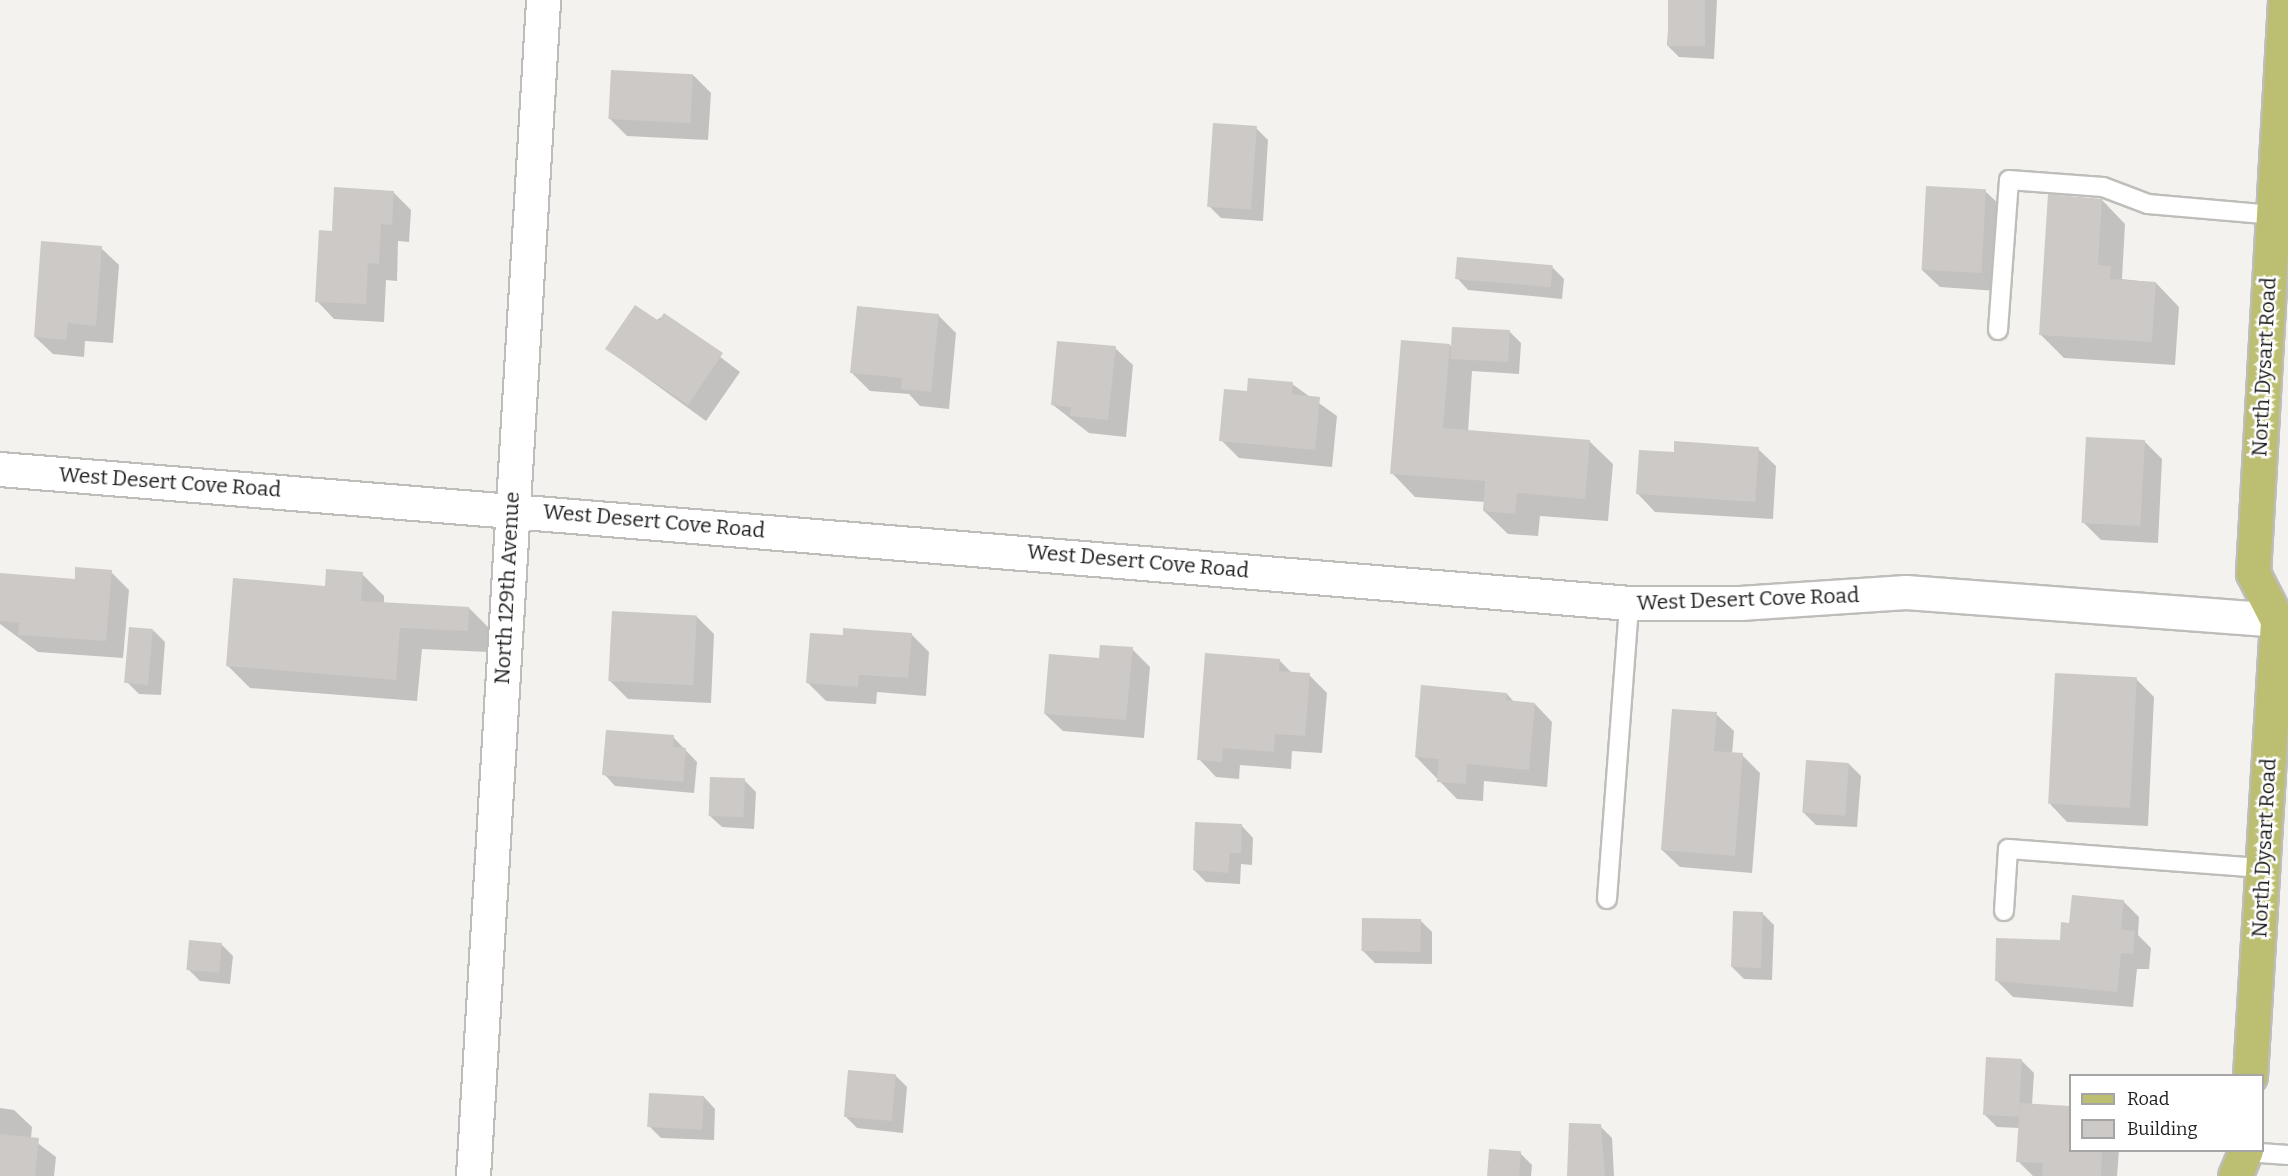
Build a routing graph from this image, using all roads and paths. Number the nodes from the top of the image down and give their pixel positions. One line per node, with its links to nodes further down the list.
1 (543, 0): 6 (street, North 129th Avenue)
2 (2285, 0): 3 (main road, North Dysart Road)
3 (2273, 215): 4 (lane); 8 (main road, North Dysart Road)
4 (1998, 330)
5 (0, 469): 6 (street, West Desert Cove Road)
6 (512, 509): 7 (street, West Desert Cove Road); 15 (street, North 129th Avenue)
7 (1629, 603): 8 (street, West Desert Cove Road); 10 (lane)
8 (2282, 614): 9 (main road, North Dysart Road)
9 (2263, 868): 11 (lane); 12 (main road, North Dysart Road)
10 (1607, 899)
11 (2004, 911)
12 (2250, 1074)
13 (2288, 1155): 14 (lane)
14 (2245, 1163)
15 (473, 1176)

